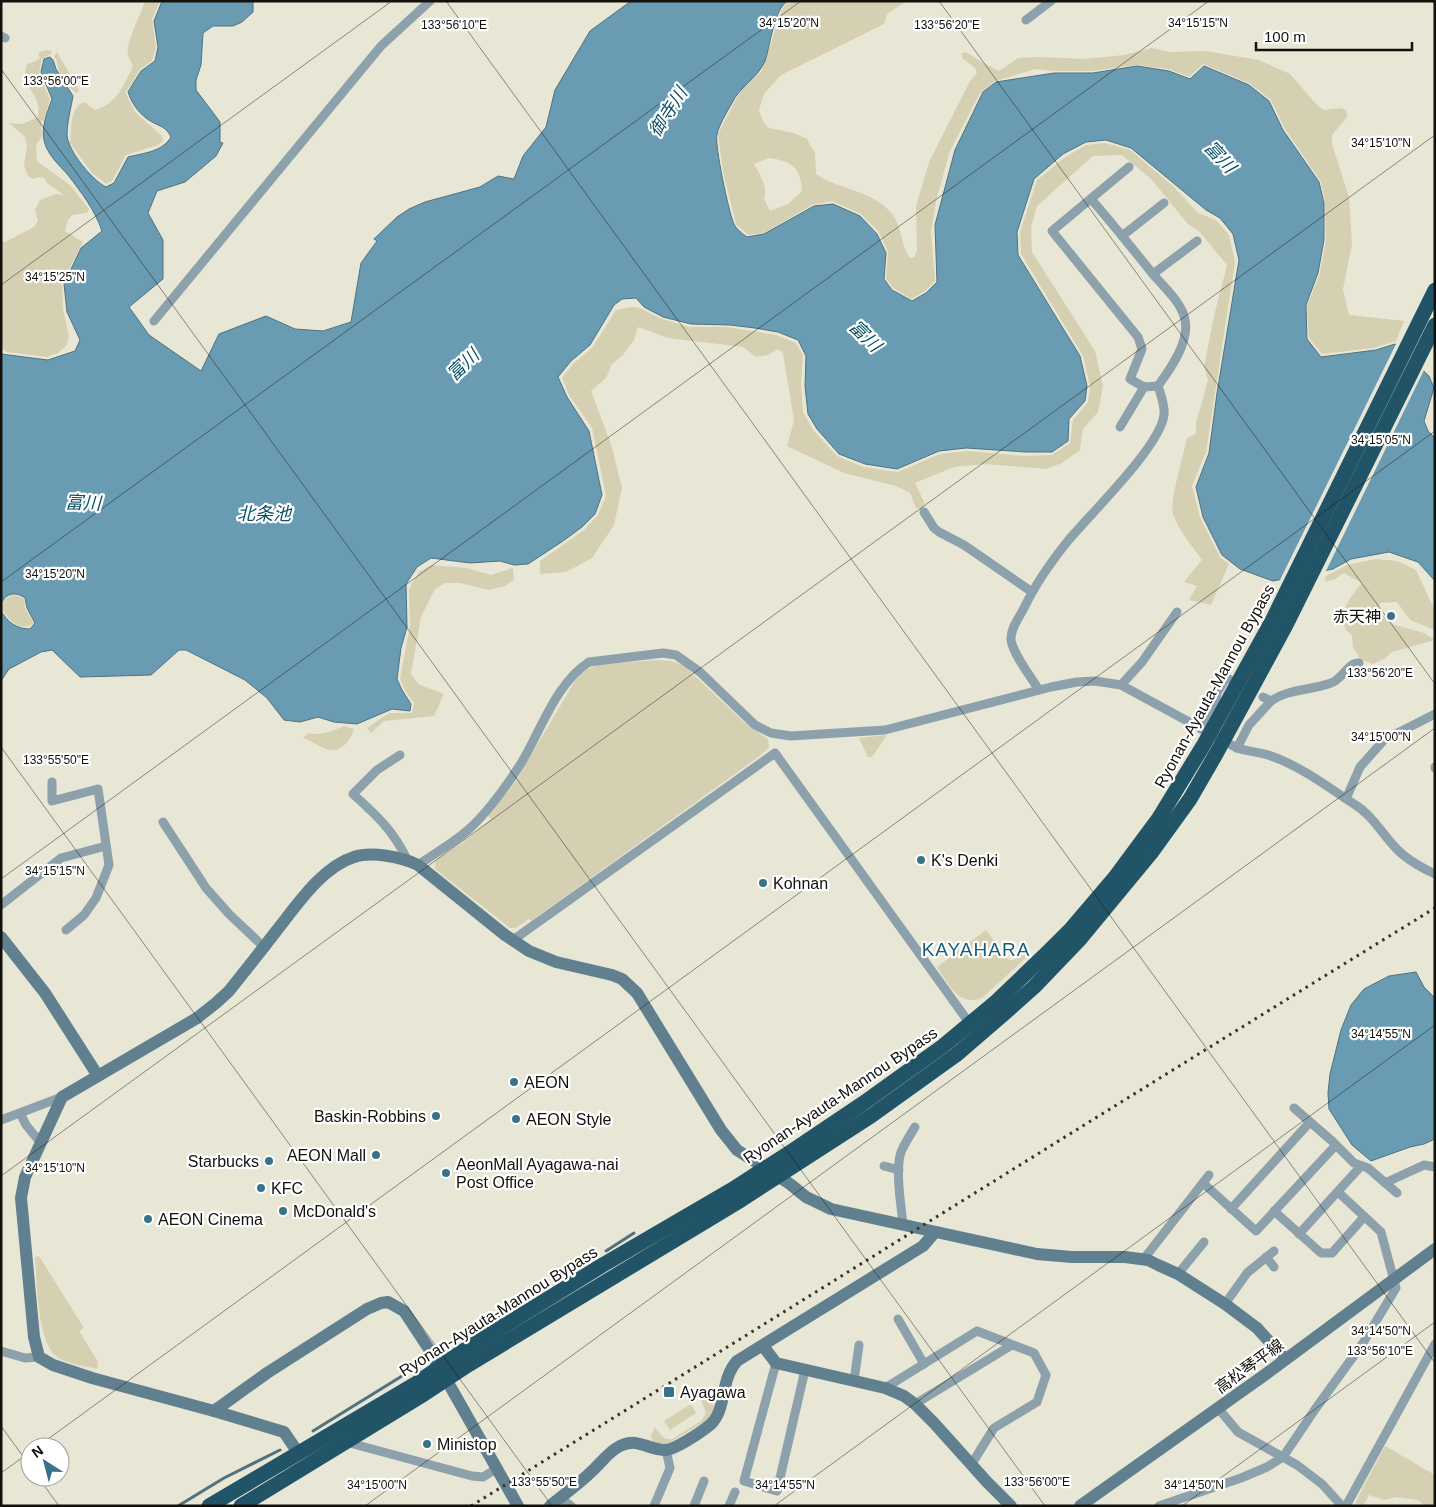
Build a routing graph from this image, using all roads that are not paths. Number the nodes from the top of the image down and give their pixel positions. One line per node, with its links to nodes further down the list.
1 (430, 1): 11 (street)
2 (1050, 1): 3 (street)
3 (1026, 20)
4 (1129, 167): 5 (street)
5 (1091, 199): 7 (street); 14 (street)
6 (1164, 203): 7 (street)
7 (1122, 236): 9 (street)
8 (1197, 241): 9 (street)
9 (1153, 274): 13 (street)
10 (1435, 290): 12 (highway, Ryonan-Ayauta-Mannou Bypass)
11 (154, 321)
12 (1428, 327): 24 (highway, Ryonan-Ayauta-Mannou Bypass)
13 (1158, 386): 14 (street); 17 (street)
14 (1144, 387): 15 (street)
15 (1120, 427)
16 (924, 512): 17 (street)
17 (1032, 592): 22 (street)
18 (1178, 612): 21 (street)
19 (1359, 663): 25 (street)
20 (1229, 679): 24 (street)
21 (1121, 685): 22 (street); 24 (street)
22 (1039, 690): 31 (street)
23 (1435, 714): 28 (street)
24 (1212, 735): 25 (street); 38 (highway, Ryonan-Ayauta-Mannou Bypass); 52 (highway, Ryonan-Ayauta-Mannou Bypass)
25 (1237, 748): 28 (street)
26 (400, 755): 31 (street)
27 (52, 782): 30 (street)
28 (1346, 800): 32 (street)
29 (163, 822): 37 (street)
30 (106, 846): 33 (street); 34 (street)
31 (412, 862): 36 (street); 37 (street)
32 (1435, 874)
33 (1, 905)
34 (66, 930)
35 (1, 937): 39 (street)
36 (513, 940): 38 (street); 52 (street)
37 (264, 947): 39 (street)
38 (970, 1024): 52 (highway, Ryonan-Ayauta-Mannou Bypass)
39 (98, 1076): 40 (street)
40 (62, 1097): 42 (street); 46 (street)
41 (1294, 1108): 44 (street)
42 (20, 1113): 43 (street); 46 (street)
43 (1, 1120)
44 (1310, 1122): 47 (street); 58 (street)
45 (915, 1128): 51 (street)
46 (40, 1142): 79 (street)
47 (1336, 1145): 49 (street); 59 (street)
48 (884, 1166): 51 (street)
49 (1361, 1166): 55 (street); 56 (street)
50 (1435, 1166): 55 (street)
51 (899, 1170): 61 (street)
52 (771, 1173): 61 (street); 84 (highway, Ryonan-Ayauta-Mannou Bypass)
53 (1209, 1175): 54 (street)
54 (1203, 1183): 58 (street); 68 (street)
55 (1385, 1183): 57 (street)
56 (1338, 1192): 60 (street); 63 (street)
57 (1397, 1194)
58 (1231, 1209): 59 (street)
59 (1274, 1211): 63 (street)
60 (1364, 1216): 63 (street); 71 (street)
61 (903, 1224): 62 (street)
62 (935, 1232): 68 (street); 77 (street)
63 (1299, 1234)
64 (1204, 1242): 70 (street)
65 (1435, 1249): 71 (street, 高松琴平線)
66 (1274, 1251): 67 (street)
67 (1266, 1257): 69 (street); 72 (street)
68 (1143, 1260): 70 (street)
69 (1274, 1267)
70 (1178, 1274): 72 (street)
71 (1394, 1279): 80 (street, 高松琴平線); 93 (street)
72 (1225, 1304): 80 (street)
73 (898, 1319): 82 (street)
74 (1012, 1344): 82 (street); 87 (street); 94 (street)
75 (1435, 1344): 110 (street)
76 (858, 1345): 85 (street)
77 (763, 1346): 81 (street); 91 (street)
78 (1, 1351): 79 (street)
79 (39, 1357): 89 (street)
80 (1286, 1359): 88 (street, 高松琴平線)
81 (776, 1363): 83 (street); 83 (street)
82 (924, 1364): 86 (street)
83 (805, 1370): 85 (street)
84 (443, 1374): 89 (street); 90 (highway, Ryonan-Ayauta-Mannou Bypass); 92 (highway, Ryonan-Ayauta-Mannou Bypass); 95 (street)
85 (854, 1381): 86 (street)
86 (885, 1388): 87 (street)
87 (914, 1404): 94 (street)
88 (1218, 1408): 93 (street); 107 (street, 高松琴平線)
89 (214, 1411): 92 (street)
90 (346, 1442): 95 (street); 100 (highway, Ryonan-Ayauta-Mannou Bypass)
91 (666, 1450): 98 (street); 103 (street)
92 (299, 1454): 99 (highway, Ryonan-Ayauta-Mannou Bypass)
93 (1283, 1457): 108 (street); 109 (street)
94 (971, 1465): 106 (street)
95 (496, 1469): 101 (street)
96 (704, 1481): 104 (street)
97 (735, 1492): 105 (street)
98 (555, 1502): 102 (street)
99 (209, 1506)
100 (241, 1506)
101 (518, 1506)
102 (571, 1506)
103 (654, 1506)
104 (694, 1506)
105 (729, 1506)
106 (1012, 1506)
107 (1080, 1506)
108 (1159, 1506)
109 (1342, 1506)
110 (1346, 1506)

